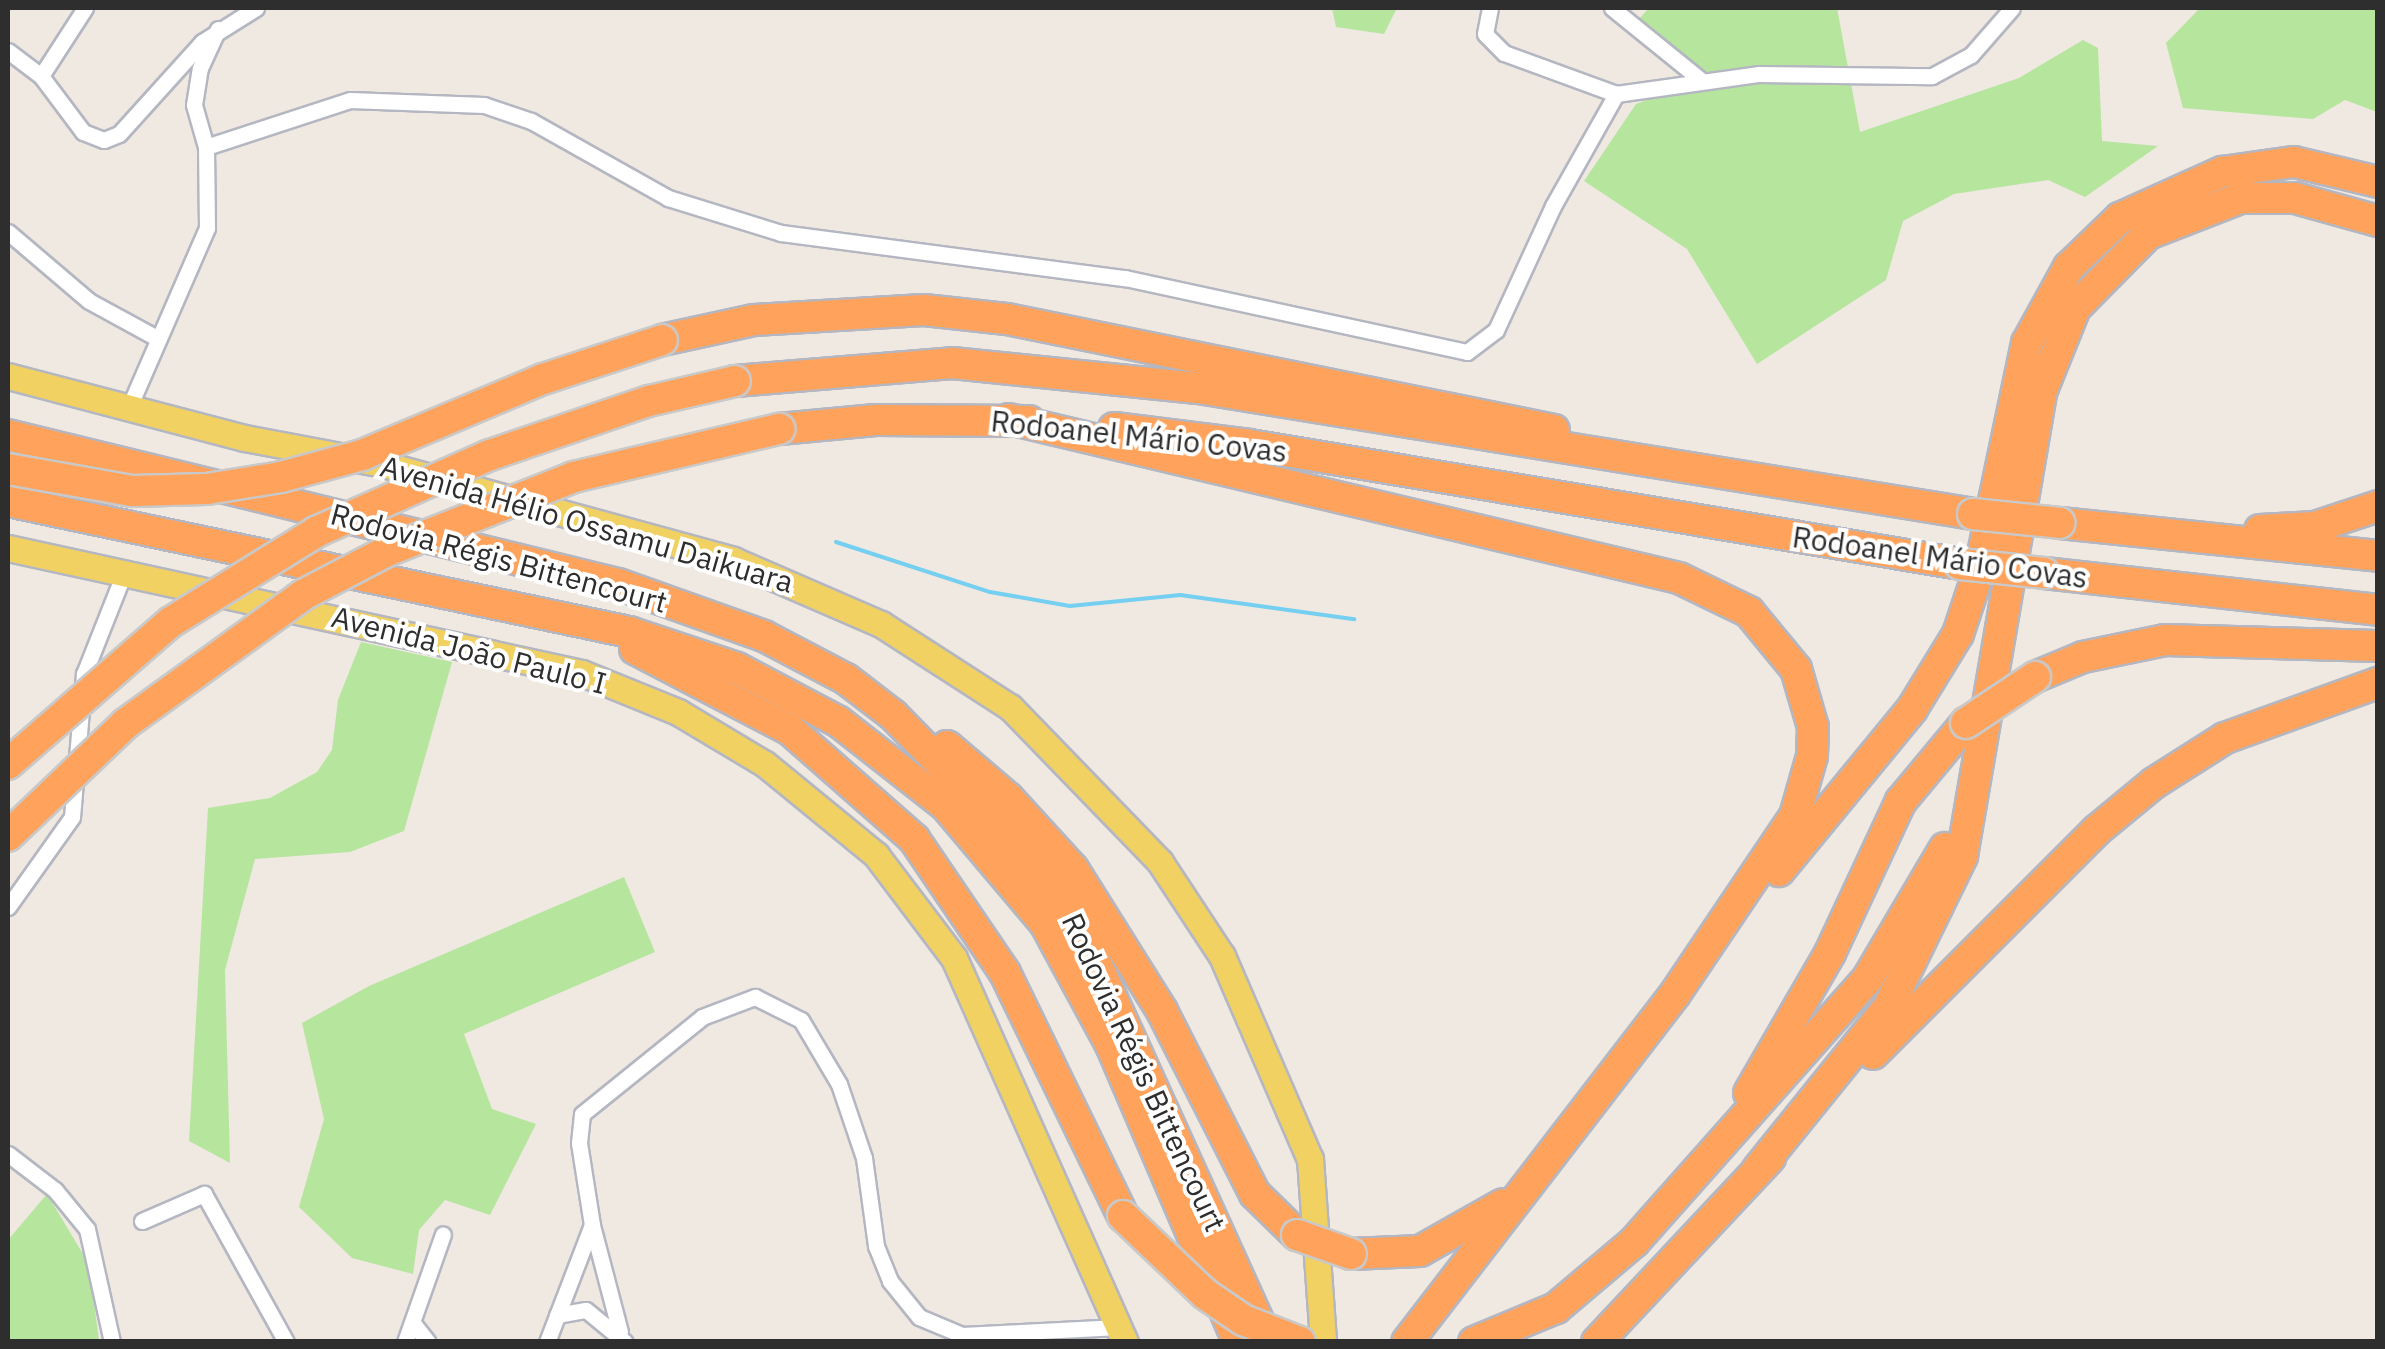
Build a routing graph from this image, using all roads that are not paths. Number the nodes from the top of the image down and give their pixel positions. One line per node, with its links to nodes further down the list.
1 (85, 8): 8 (street)
2 (256, 8): 6 (street)
3 (1490, 8): 10 (street)
4 (1612, 8): 9 (street)
5 (2012, 8): 9 (street)
6 (218, 29): 8 (street); 11 (street)
7 (8, 51): 8 (street)
8 (41, 76)
9 (1702, 81): 10 (street)
10 (1616, 94): 11 (street)
11 (206, 147): 15 (street)
12 (2378, 182): 38 (highway)
13 (2378, 221): 34 (highway)
14 (8, 232): 15 (street)
15 (157, 338): 17 (street)
16 (8, 376): 17 (main road, Avenida Hélio Ossamu Daikuara)
17 (130, 405): 22 (main road, Avenida Hélio Ossamu Daikuara)
18 (1008, 419): 22 (highway, Rodoanel Mário Covas, bridge); 29 (highway, Rodoanel Mário Covas, bridge); 38 (highway)
19 (8, 435): 33 (highway, Rodovia Régis Bittencourt)
20 (8, 469): 21 (highway, bridge)
21 (1771, 481): 25 (highway, Rodoanel Mário Covas, bridge); 35 (highway, Rodoanel Mário Covas, bridge)
22 (513, 499): 36 (highway, Rodoanel Mário Covas, bridge); 58 (main road, Avenida Hélio Ossamu Daikuara)
23 (8, 501): 30 (highway, Rodovia Régis Bittencourt)
24 (2378, 506): 25 (highway)
25 (2128, 530): 27 (highway, Rodoanel Mário Covas)
26 (8, 548): 28 (main road, Avenida João Paulo I)
27 (2378, 556)
28 (124, 573): 37 (street); 48 (main road, Avenida João Paulo I)
29 (2378, 610)
30 (528, 612): 55 (highway, Rodovia Régis Bittencourt); 57 (highway, bridge)
31 (2378, 646): 34 (highway, bridge)
32 (2378, 684): 41 (highway)
33 (893, 715): 42 (highway, bridge); 56 (highway, Rodovia Régis Bittencourt)
34 (1974, 730): 40 (highway); 40 (highway); 41 (highway)
35 (8, 764)
36 (8, 836)
37 (8, 906)
38 (1676, 994): 42 (highway)
39 (8, 1154): 50 (street)
40 (1706, 1163): 60 (highway)
41 (1758, 1170): 61 (highway)
42 (1529, 1184): 59 (highway)
43 (142, 1221): 51 (street)
44 (592, 1224): 46 (street); 48 (street); 49 (street)
45 (444, 1234): 47 (street)
46 (557, 1315): 49 (street); 54 (street)
47 (413, 1323): 52 (street); 53 (street)
48 (1122, 1334)
49 (622, 1337)
50 (112, 1342)
51 (286, 1342)
52 (405, 1342)
53 (428, 1342)
54 (547, 1342)
55 (1238, 1342)
56 (1268, 1342)
57 (1300, 1342)
58 (1324, 1342)
59 (1406, 1342)
60 (1474, 1342)
61 (1597, 1342)

